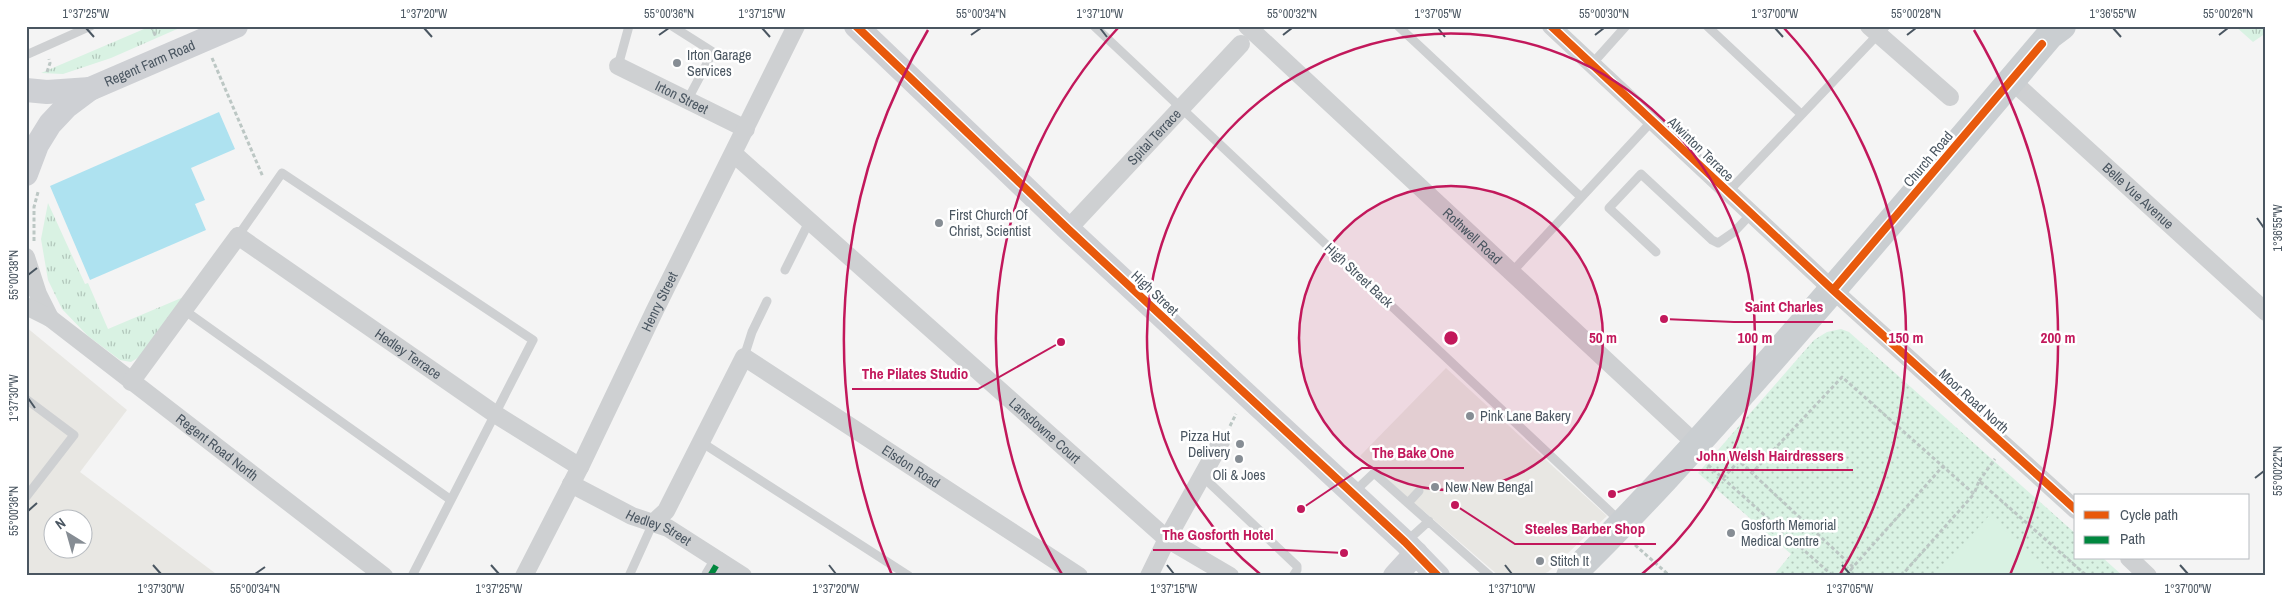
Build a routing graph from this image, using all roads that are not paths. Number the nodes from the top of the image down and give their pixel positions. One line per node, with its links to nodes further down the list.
1 (92, 26): 15 (lane)
2 (236, 26): 19 (main road, Regent Farm Road)
3 (629, 26): 17 (lane)
4 (672, 26): 22 (lane)
5 (796, 26): 26 (street, Henry Street)
6 (856, 26): 33 (main road, High Street)
7 (1094, 26): 23 (lane, High Street Back)
8 (1398, 26): 30 (lane)
9 (1551, 26): 16 (street, Alwinton Terrace)
10 (1626, 26): 16 (lane)
11 (1707, 26): 24 (lane)
12 (2062, 26): 18 (main road, Church Road)
13 (1878, 29): 21 (street); 24 (lane)
14 (1249, 32): 23 (street, Spital Terrace); 38 (street, Rothwell Road)
15 (26, 55)
16 (1592, 64): 25 (street, Alwinton Terrace)
17 (618, 66): 22 (street, Irton Street)
18 (2011, 80): 39 (main road, Church Road); 43 (street, Belle Vue Avenue)
19 (90, 89): 20 (main road, Regent Farm Road); 28 (main road, Regent Farm Road)
20 (26, 90)
21 (1950, 97)
22 (688, 99): 26 (street, Irton Street)
23 (1181, 107): 33 (street, Spital Terrace); 63 (lane, High Street Back)
24 (1801, 114): 29 (lane)
25 (1652, 120): 29 (street, Alwinton Terrace); 30 (lane)
26 (746, 129): 27 (street, Henry Street)
27 (734, 154): 32 (street, Lansdowne Court); 52 (street, Henry Street)
28 (32, 182)
29 (1728, 192): 31 (street, Alwinton Terrace)
30 (1581, 197): 38 (lane)
31 (1752, 213): 35 (lane); 39 (street, Alwinton Terrace)
32 (810, 220): 37 (lane); 64 (street, Lansdowne Court)
33 (1068, 229): 56 (main road, High Street)
34 (238, 236): 42 (street); 48 (street, Hedley Terrace); 48 (lane)
35 (1656, 252)
36 (28, 263): 44 (street, Regent Road North)
37 (785, 270)
38 (1511, 273): 51 (street, Rothwell Road)
39 (1833, 290): 51 (main road, Church Road); 60 (street, Moor Road North)
40 (767, 301): 45 (lane)
41 (26, 306): 44 (street, Regent Road North)
42 (184, 310): 46 (street); 58 (lane)
43 (2266, 312)
44 (50, 318): 46 (street, Regent Road North)
45 (744, 357): 49 (street); 75 (street, Elsdon Road)
46 (131, 382): 68 (street, Regent Road North)
47 (26, 399): 57 (lane)
48 (495, 414): 52 (street, Hedley Terrace); 58 (lane)
49 (701, 442): 62 (street); 74 (lane)
50 (1221, 442): 53 (street)
51 (1694, 446): 63 (main road, Church Road)
52 (580, 467): 54 (street, Henry Street)
53 (1202, 476): 64 (street); 78 (lane)
54 (572, 484): 62 (street, Hedley Street); 70 (street, Henry Street)
55 (1419, 490): 59 (lane)
56 (1352, 494): 59 (lane); 65 (main road, High Street)
57 (26, 497)
58 (451, 500): 69 (lane)
59 (1408, 503): 61 (lane)
60 (2074, 508)
61 (1429, 521): 65 (lane); 81 (lane)
62 (653, 523): 67 (street, Hedley Street); 71 (lane)
63 (1620, 527): 82 (main road, Church Road)
64 (1167, 539): 76 (street); 77 (street, Lansdowne Court)
65 (1411, 547): 79 (main road); 80 (main road, High Street)
66 (2131, 560): 83 (street)
67 (719, 561): 72 (street); 73 (street, Hedley Street)
68 (384, 576)
69 (412, 576)
70 (524, 576)
71 (629, 576)
72 (710, 576)
73 (743, 576)
74 (909, 576)
75 (1079, 576)
76 (1150, 576)
77 (1230, 576)
78 (1293, 576)
79 (1395, 576)
80 (1438, 576)
81 (1490, 576)
82 (1570, 576)
83 (2148, 576)

